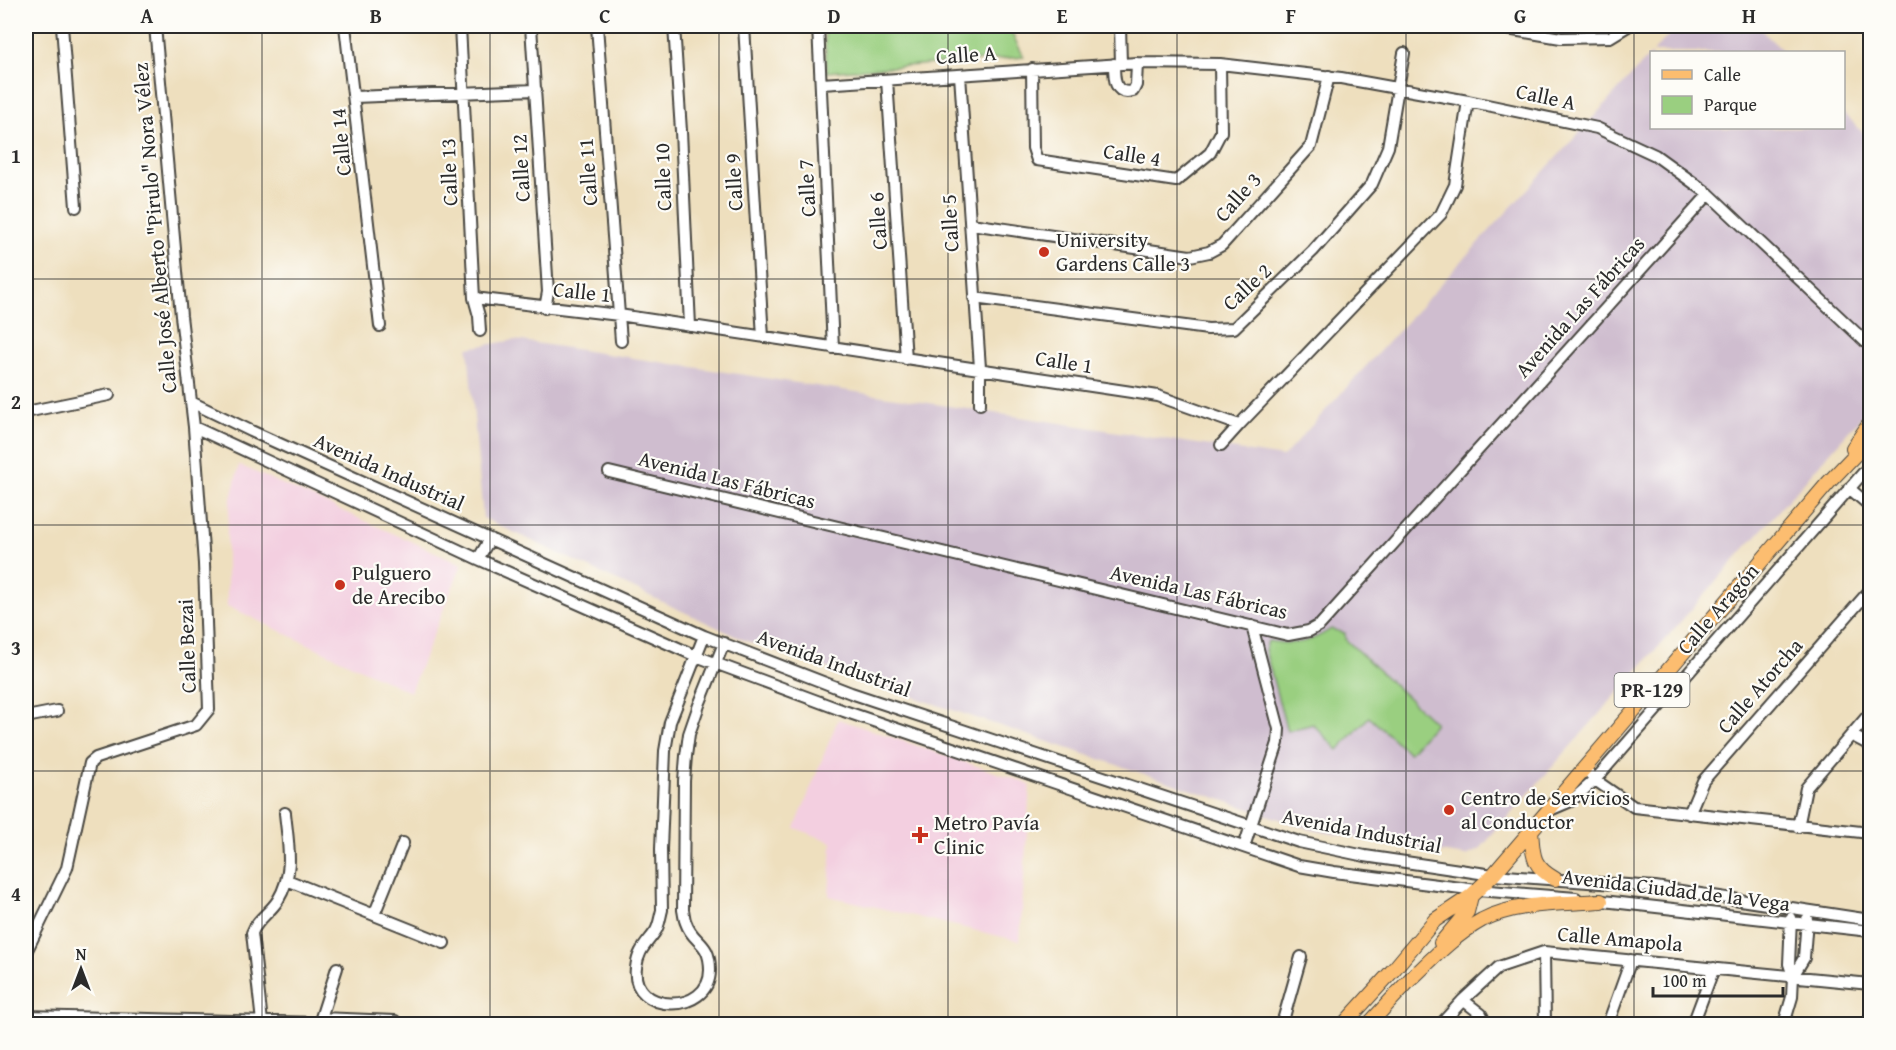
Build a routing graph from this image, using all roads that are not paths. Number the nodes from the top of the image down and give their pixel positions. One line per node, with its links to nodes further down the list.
1 (62, 26): 28 (street)
2 (155, 26): 44 (street, Calle José Alberto "Pirulo" Nora Vélez)
3 (345, 26): 25 (street)
4 (460, 26): 24 (street, Calle 13)
5 (531, 26): 23 (street, Calle 12)
6 (597, 26): 33 (street, Calle 11)
7 (674, 26): 35 (street, Calle 10)
8 (744, 26): 37 (street, Calle 9)
9 (818, 26): 21 (street, Calle 7)
10 (1120, 26): 15 (street)
11 (1489, 26): 12 (street)
12 (1628, 26)
13 (1404, 53): 22 (street)
14 (1137, 63): 15 (street, Calle A); 15 (street); 16 (street, Calle A)
15 (1118, 64): 17 (street, Calle A)
16 (1220, 64): 17 (street, Calle 4); 19 (street, Calle A)
17 (1032, 69): 18 (street, Calle A)
18 (960, 75): 20 (street, Calle A); 29 (street, Calle 5)
19 (1329, 76): 22 (street, Calle A); 29 (street, Calle 3)
20 (888, 80): 21 (street, Calle A); 41 (street, Calle 6)
21 (822, 84): 40 (street, Calle 7)
22 (1398, 88): 26 (street, Calle A); 31 (street, Calle 2)
23 (536, 90): 24 (street, Calle 14); 32 (street, Calle 12)
24 (465, 94): 25 (street, Calle 14); 30 (street, Calle 13)
25 (354, 98): 34 (street, Calle 14)
26 (1468, 101): 27 (street, Calle A); 48 (street)
27 (1708, 194): 39 (street, Calle A); 62 (street, Avenida Las Fábricas)
28 (76, 207)
29 (971, 224): 31 (street, Calle 5)
30 (474, 298): 32 (street, Calle 1); 36 (street, Calle 13)
31 (974, 298): 42 (street, Calle 5)
32 (545, 308): 33 (street, Calle 1)
33 (619, 315): 35 (street, Calle 1); 38 (street, Calle 11)
34 (380, 327)
35 (690, 327): 37 (street, Calle 1)
36 (480, 331)
37 (763, 337): 40 (street, Calle 1)
38 (621, 341)
39 (1870, 346)
40 (833, 348): 41 (street, Calle 1)
41 (906, 359): 42 (street, Calle 1)
42 (980, 368): 45 (street, Calle 5); 48 (street, Calle 1)
43 (109, 395): 46 (street)
44 (191, 402): 49 (street, Calle José Alberto "Pirulo" Nora Vélez); 50 (street, Avenida Industrial)
45 (980, 404)
46 (26, 412)
47 (1870, 423): 56 (main road, PR-129)
48 (1239, 425): 52 (street)
49 (194, 426): 53 (street, Avenida Industrial); 96 (street, Calle Bezai)
50 (250, 431): 53 (street); 59 (street, Avenida Industrial)
51 (1870, 439): 56 (main road, PR-129)
52 (1221, 445)
53 (242, 449): 60 (street, Avenida Industrial)
54 (1870, 465): 57 (street, Calle Aragón)
55 (609, 472): 62 (street, Avenida Las Fábricas)
56 (1830, 482): 72 (main road, PR-129)
57 (1849, 488): 58 (street); 73 (street, Calle Aragón)
58 (1870, 506)
59 (490, 539): 60 (street); 63 (street, Avenida Industrial)
60 (478, 559): 65 (street, Avenida Industrial)
61 (1870, 590): 76 (street, Calle Atorcha)
62 (1252, 626): 78 (street)
63 (704, 636): 64 (street, Avenida Industrial); 65 (street)
64 (724, 643): 66 (street); 78 (street, Avenida Industrial)
65 (696, 656): 66 (street, Avenida Industrial); 66 (street)
66 (716, 663): 82 (street, Avenida Industrial)
67 (57, 711): 69 (street)
68 (1870, 713): 70 (street)
69 (26, 717)
70 (1851, 735): 71 (street); 77 (street)
71 (1870, 745)
72 (1584, 768): 73 (street); 74 (main road, PR-129)
73 (1595, 780): 74 (street, Calle Aragón); 76 (street)
74 (1549, 810): 79 (main road, PR-129)
75 (285, 813): 85 (street)
76 (1689, 814): 77 (street)
77 (1798, 826): 80 (street)
78 (1250, 827): 82 (street); 83 (street, Avenida Industrial)
79 (1531, 830): 83 (main road, PR-129); 84 (main road)
80 (1870, 833)
81 (403, 843): 90 (street)
82 (1244, 847): 86 (street, Avenida Industrial)
83 (1493, 875): 84 (street, Avenida Ciudad de la Vega); 86 (main road, PR-129)
84 (1555, 879): 88 (street, Avenida Ciudad de la Vega)
85 (287, 880): 90 (street); 110 (street)
86 (1474, 893): 87 (street, Avenida Ciudad de la Vega); 103 (main road, PR-129); 113 (main road, PR-129)
87 (1601, 901): 92 (street, Avenida Ciudad de la Vega); 103 (main road)
88 (1791, 909): 89 (street, Avenida Ciudad de la Vega); 92 (street)
89 (1807, 911): 91 (street, Avenida Ciudad de la Vega); 93 (street)
90 (374, 915): 95 (street)
91 (1870, 920)
92 (1791, 923): 93 (street, Avenida Ciudad de la Vega); 102 (street)
93 (1806, 925): 94 (street, Avenida Ciudad de la Vega); 102 (street)
94 (1870, 931)
95 (444, 943)
96 (26, 952)
97 (1544, 952): 99 (street, Calle Amapola); 105 (street, Calle Amapola); 117 (street, Calle Amapola)
98 (1301, 957): 112 (street)
99 (1631, 960): 101 (street, Calle Amapola); 118 (street)
100 (337, 968): 111 (street)
101 (1714, 968): 102 (street, Calle Amapola); 119 (street)
102 (1793, 976): 104 (street, Calle Amapola); 120 (street)
103 (1411, 979): 114 (main road, PR-129)
104 (1870, 984)
105 (1463, 1000): 115 (street, Calle Amapola); 116 (street)
106 (26, 1016): 108 (street)
107 (1870, 1018): 121 (street)
108 (108, 1021): 110 (street)
109 (395, 1021): 111 (street)
110 (262, 1022): 111 (street)
111 (320, 1022)
112 (1282, 1024)
113 (1344, 1024)
114 (1370, 1024)
115 (1441, 1024)
116 (1486, 1024)
117 (1545, 1024)
118 (1608, 1024)
119 (1693, 1024)
120 (1784, 1024)
121 (1870, 1024)

